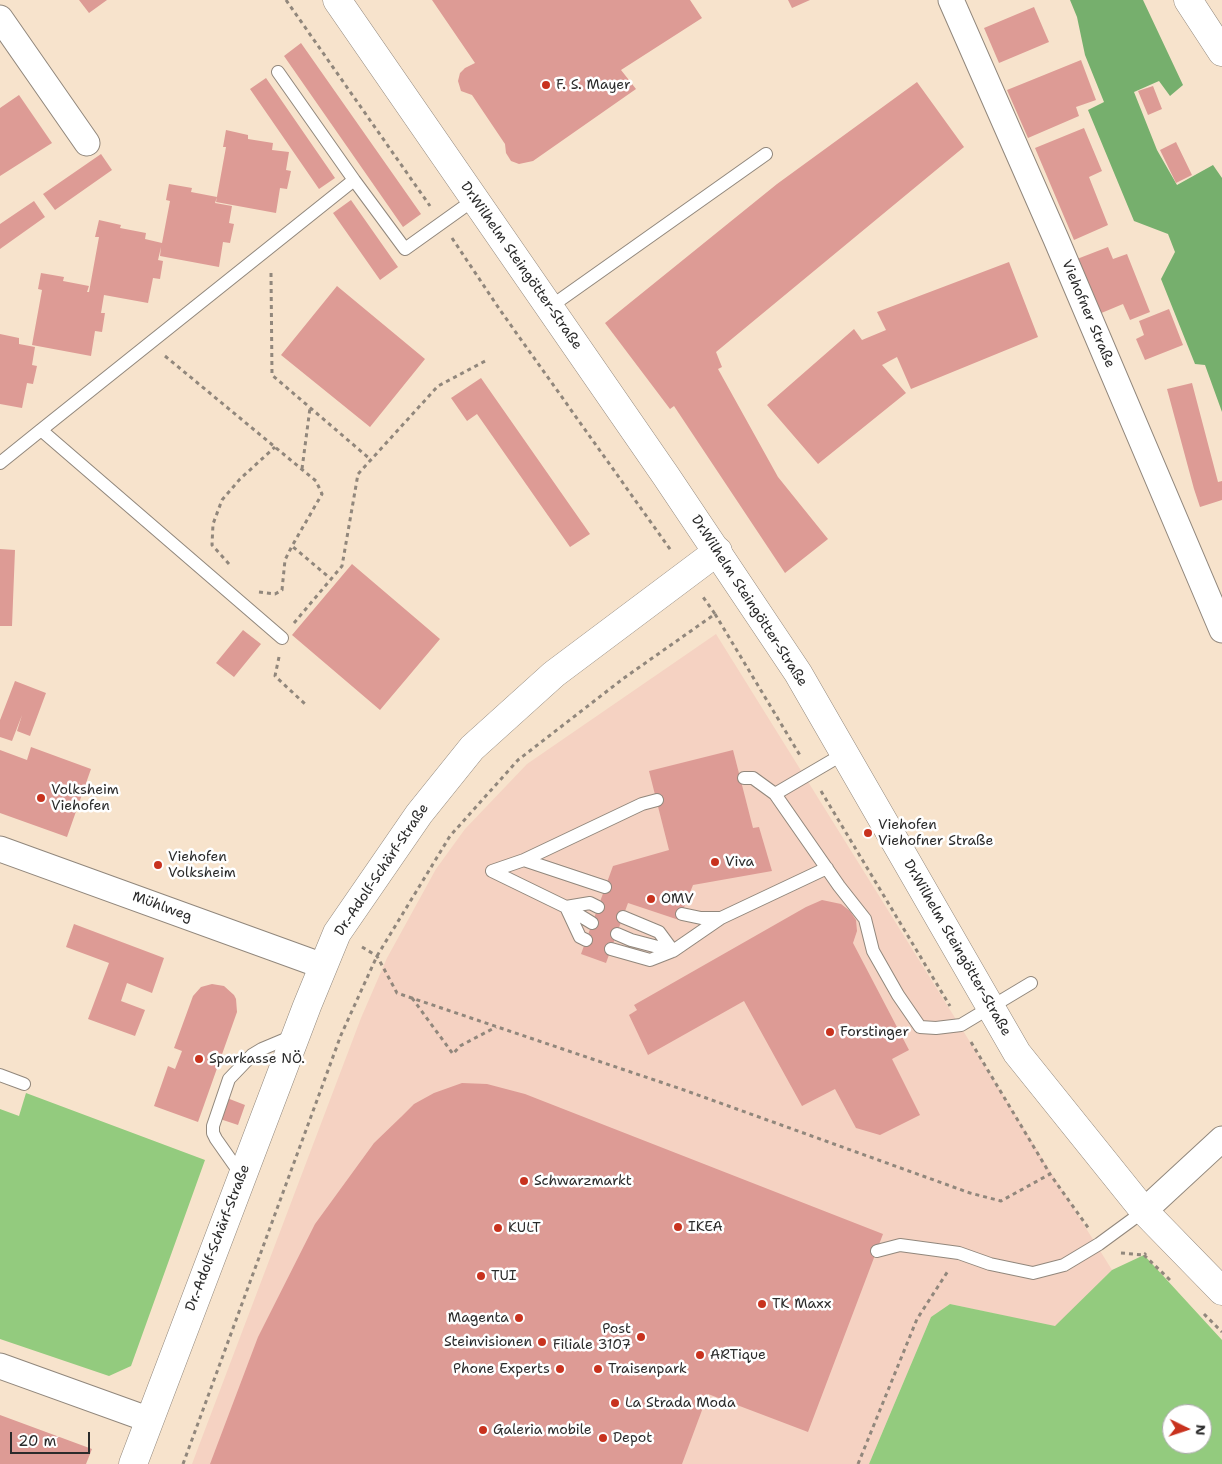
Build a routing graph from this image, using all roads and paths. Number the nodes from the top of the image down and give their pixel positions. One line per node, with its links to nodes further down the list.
1 (286, 0): 12 (path)
2 (338, 0): 11 (main road, Dr.Wilhelm Steingötter-Straße)
3 (951, 0): 30 (street, Viehofner Straße)
4 (1188, 0): 6 (main road)
5 (0, 18): 8 (street)
6 (1222, 52)
7 (278, 72): 10 (lane)
8 (87, 142)
9 (766, 154): 14 (lane)
10 (354, 180): 12 (lane); 13 (lane)
11 (475, 199): 12 (lane); 14 (main road, Dr.Wilhelm Steingötter-Straße)
12 (441, 223): 26 (path)
13 (270, 247): 15 (lane); 17 (path)
14 (550, 307): 24 (main road, Dr.Wilhelm Steingötter-Straße)
15 (150, 343): 18 (lane); 19 (path)
16 (487, 360): 20 (path)
17 (310, 407): 20 (path); 22 (path)
18 (41, 430): 21 (lane); 31 (lane)
19 (274, 447): 22 (path); 25 (path)
20 (370, 460): 27 (path)
21 (0, 463)
22 (302, 469): 23 (path)
23 (292, 546): 27 (path); 28 (path)
24 (718, 552): 26 (main road, Dr.-Adolf-Schärf-Straße); 33 (main road, Dr.Wilhelm Steingötter-Straße)
25 (235, 570)
26 (687, 574): 29 (path); 48 (main road, Dr.-Adolf-Schärf-Straße)
27 (331, 579): 31 (path)
28 (253, 586)
29 (715, 614): 34 (path); 53 (path)
30 (1222, 630)
31 (282, 638): 32 (path)
32 (305, 704)
33 (845, 753): 34 (lane); 57 (main road, Dr.Wilhelm Steingötter-Straße)
34 (811, 774): 36 (lane); 58 (path)
35 (744, 778): 36 (lane)
36 (775, 794): 40 (lane)
37 (657, 800): 39 (lane)
38 (0, 849): 54 (street, Mühlweg)
39 (524, 860): 41 (lane); 43 (lane)
40 (827, 868): 46 (lane); 58 (lane)
41 (606, 887)
42 (598, 907): 43 (lane)
43 (566, 908): 47 (lane); 50 (lane)
44 (682, 914): 46 (lane)
45 (623, 917): 52 (lane)
46 (721, 918): 52 (lane)
47 (592, 923)
48 (337, 932): 53 (path); 54 (main road, Dr.-Adolf-Schärf-Straße)
49 (616, 934): 52 (lane)
50 (586, 940)
51 (611, 949): 52 (lane)
52 (673, 951)
53 (377, 956): 56 (path); 75 (path)
54 (323, 966): 60 (main road, Dr.-Adolf-Schärf-Straße)
55 (1031, 983): 57 (lane)
56 (412, 998): 59 (path); 59 (path)
57 (992, 1008): 58 (lane); 66 (main road, Dr.Wilhelm Steingötter-Straße)
58 (961, 1025): 64 (path)
59 (497, 1027): 64 (path)
60 (296, 1035): 65 (main road, Dr.-Adolf-Schärf-Straße); 65 (lane)
61 (0, 1076): 62 (lane)
62 (24, 1084)
63 (1222, 1139): 66 (street)
64 (1050, 1174): 68 (path)
65 (242, 1176): 73 (main road, Dr.-Adolf-Schärf-Straße)
66 (1144, 1211): 67 (main road, Dr.Wilhelm Steingötter-Straße); 68 (lane)
67 (1164, 1232): 68 (path); 71 (main road, Dr.Wilhelm Steingötter-Straße)
68 (1099, 1244): 70 (lane)
69 (877, 1251): 70 (lane)
70 (959, 1253): 76 (path)
71 (1222, 1291)
72 (0, 1366): 73 (street)
73 (150, 1420): 74 (main road, Dr.-Adolf-Schärf-Straße)
74 (133, 1464)
75 (183, 1464)
76 (858, 1464)

